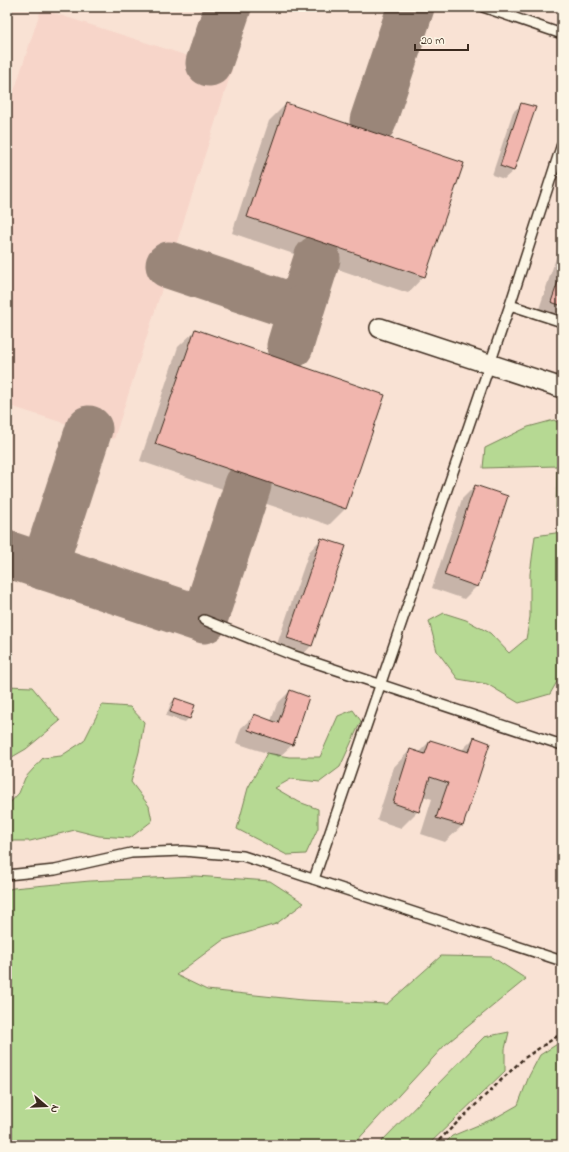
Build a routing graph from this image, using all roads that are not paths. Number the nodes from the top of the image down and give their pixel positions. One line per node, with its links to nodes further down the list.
1 (483, 7): 2 (lane)
2 (562, 34)
3 (562, 144): 4 (lane)
4 (510, 305): 5 (lane); 7 (lane)
5 (562, 322)
6 (380, 328): 7 (street)
7 (489, 364): 8 (street); 10 (lane)
8 (562, 388)
9 (204, 620): 10 (lane)
10 (380, 684): 11 (lane); 13 (lane)
11 (562, 745)
12 (7, 876): 13 (lane)
13 (314, 879): 14 (lane)
14 (562, 961)

